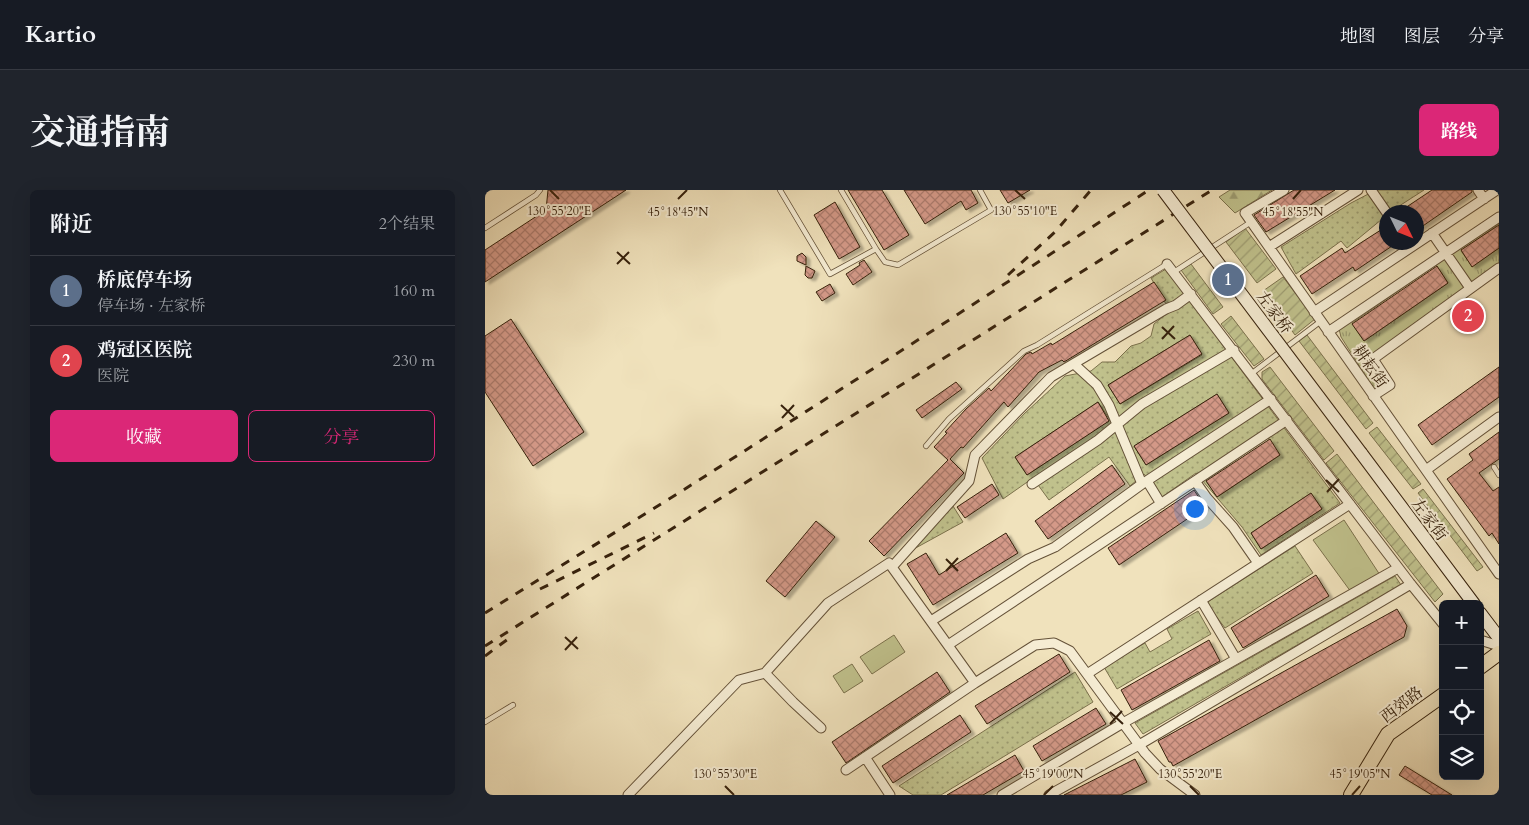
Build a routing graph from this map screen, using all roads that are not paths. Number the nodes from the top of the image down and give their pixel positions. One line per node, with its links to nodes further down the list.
1 (540, 190): 15 (lane)
2 (780, 190): 19 (lane)
3 (841, 190): 19 (lane)
4 (979, 190): 19 (lane)
5 (1163, 190): 39 (main road, 左家桥, bridge)
6 (1284, 190): 14 (street)
7 (1358, 190): 18 (street)
8 (1371, 190): 12 (street)
9 (1478, 190): 11 (street)
10 (1497, 194): 11 (street)
11 (1483, 199): 16 (street)
12 (1381, 205)
13 (1499, 217): 21 (street)
14 (1251, 222): 18 (street, 耕耘街); 24 (lane)
15 (485, 228)
16 (1432, 233): 17 (street); 21 (street)
17 (1424, 237)
18 (1269, 247): 27 (street, 耕耘街)
19 (876, 249)
20 (1401, 250): 27 (street)
21 (1446, 253): 25 (street); 29 (street)
22 (1167, 264): 24 (street); 38 (lane)
23 (1499, 268): 25 (street)
24 (1174, 272): 26 (street)
25 (1470, 288): 33 (street)
26 (1191, 294): 30 (street); 31 (street)
27 (1314, 312): 28 (street, 耕耘街)
28 (1321, 321): 29 (street, 耕耘街); 32 (lane)
29 (1328, 332): 33 (street, 耕耘街)
30 (1234, 350): 32 (street); 37 (street)
31 (1074, 364): 37 (street); 49 (street)
32 (1251, 374): 34 (street)
33 (1373, 396): 41 (street, 耕耘街)
34 (1271, 399): 36 (street); 44 (street)
35 (1499, 417): 41 (street)
36 (1287, 420): 43 (street); 47 (street)
37 (1118, 424): 44 (street); 45 (street)
38 (927, 446)
39 (1361, 453): 54 (main road, 左家街)
40 (1493, 467): 42 (lane)
41 (1426, 470): 51 (street, 耕耘街)
42 (1499, 475)
43 (1195, 481): 46 (street); 48 (street)
44 (1145, 483): 46 (street); 57 (street)
45 (1032, 484)
46 (1161, 504): 60 (street)
47 (1350, 504): 48 (street); 50 (street)
48 (1258, 563): 53 (street)
49 (892, 567): 57 (street); 65 (street)
50 (1398, 568): 52 (street); 63 (street)
51 (1499, 574)
52 (1411, 584): 56 (street); 73 (street)
53 (1201, 600): 63 (street); 66 (street)
54 (1470, 600)
55 (1484, 618): 58 (main road)
56 (1439, 619)
57 (931, 621): 60 (street)
58 (1499, 638)
59 (1484, 641): 61 (street)
60 (948, 645): 67 (street)
61 (1499, 646)
62 (1499, 654): 64 (main road)
63 (1236, 659): 71 (street)
64 (1484, 664)
65 (765, 673): 72 (street); 76 (street)
66 (1087, 674): 67 (street); 71 (street)
67 (975, 683): 74 (street)
68 (1439, 698): 81 (main road, 西郊路)
69 (513, 705): 70 (lane)
70 (485, 722)
71 (1123, 723): 73 (street); 78 (street)
72 (821, 728)
73 (1139, 745): 79 (street); 80 (street)
74 (865, 757): 75 (street); 77 (street)
75 (846, 770)
76 (628, 795)
77 (890, 795)
78 (1002, 795)
79 (1049, 795)
80 (1195, 795)
81 (1351, 795)

